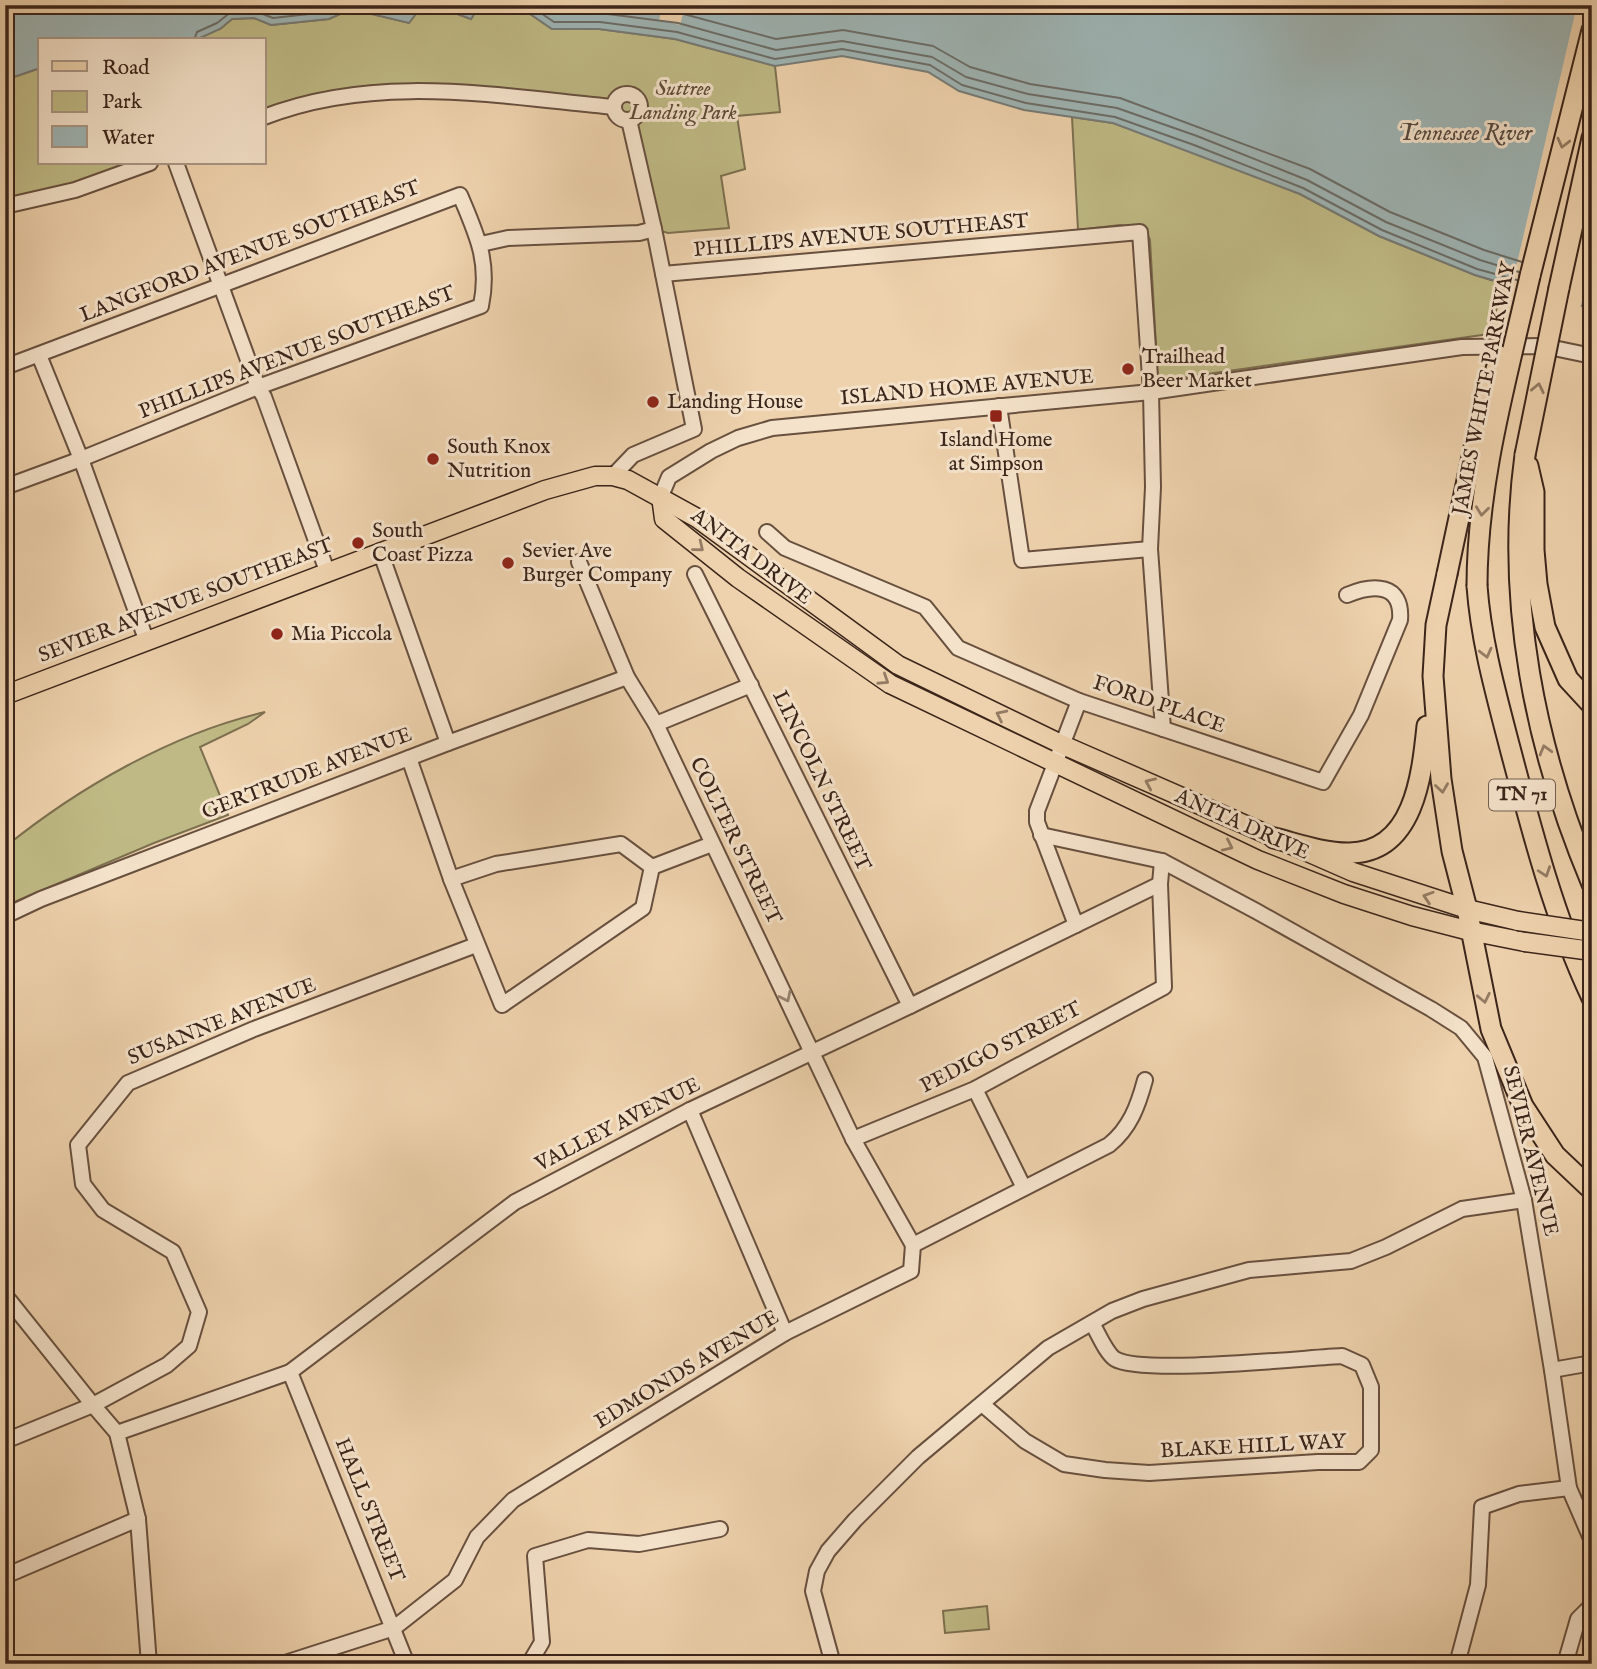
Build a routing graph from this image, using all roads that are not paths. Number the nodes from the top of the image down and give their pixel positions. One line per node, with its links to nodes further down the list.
1 (1592, 30): 12 (highway, JAMES WHITE PARKWAY / TN 71, one-way to 12)
2 (614, 107): 3 (street); 4 (street); 4 (street)
3 (266, 116)
4 (629, 120): 9 (street)
5 (1592, 138): 30 (highway, one-way to 5, bridge)
6 (147, 164): 8 (street)
7 (176, 164): 13 (street)
8 (5, 205)
9 (654, 229): 10 (street); 11 (street)
10 (481, 244): 13 (street, LANGFORD AVENUE SOUTHEAST); 17 (street, PHILLIPS AVENUE SOUTHEAST)
11 (663, 274): 18 (street, PHILLIPS AVENUE SOUTHEAST); 21 (street)
12 (1530, 276): 33 (highway, bridge); 60 (highway, JAMES WHITE PARKWAY / TN 71, one-way to 60, bridge)
13 (221, 286): 14 (street, LANGFORD AVENUE SOUTHEAST); 17 (street)
14 (39, 355): 16 (street, LANGFORD AVENUE SOUTHEAST); 20 (street)
15 (1592, 356): 18 (street, ISLAND HOME AVENUE)
16 (5, 367)
17 (258, 387): 20 (street, PHILLIPS AVENUE SOUTHEAST); 28 (street)
18 (1151, 392): 19 (street, ISLAND HOME AVENUE); 25 (street)
19 (999, 406): 23 (street, ISLAND HOME AVENUE); 25 (street)
20 (81, 459): 22 (street, PHILLIPS AVENUE SOUTHEAST); 32 (street)
21 (612, 476): 23 (main road, SEVIER AVENUE SOUTHEAST); 26 (main road, SEVIER AVENUE SOUTHEAST)
22 (5, 487)
23 (661, 496): 42 (main road, ANITA DRIVE, one-way to 23); 44 (main road, ANITA DRIVE, one-way to 44)
24 (767, 532): 37 (street, FORD PLACE)
25 (1150, 549): 40 (street)
26 (380, 551): 28 (main road, SEVIER AVENUE SOUTHEAST); 41 (street)
27 (579, 562): 34 (street, COLTER STREET)
28 (327, 570): 32 (main road, SEVIER AVENUE SOUTHEAST)
29 (695, 574): 35 (street, LINCOLN STREET)
30 (1528, 584): 38 (highway); 52 (highway, TN 71, one-way to 30)
31 (1347, 595): 40 (street, FORD PLACE)
32 (147, 642): 36 (main road, SEVIER AVENUE SOUTHEAST)
33 (1433, 676): 46 (highway); 53 (highway, one-way to 53)
34 (627, 677): 39 (street, COLTER STREET); 41 (street, GERTRUDE AVENUE)
35 (751, 685): 39 (street); 61 (street, LINCOLN STREET)
36 (5, 695)
37 (1079, 701): 40 (street, FORD PLACE); 42 (street)
38 (1592, 705)
39 (656, 724): 47 (street, COLTER STREET)
40 (1163, 729)
41 (448, 743): 43 (street, GERTRUDE AVENUE)
42 (1063, 745): 44 (street); 46 (main road, ANITA DRIVE, one-way to 42)
43 (409, 758): 50 (street); 54 (street, GERTRUDE AVENUE)
44 (1055, 764): 45 (street); 56 (main road, ANITA DRIVE, one-way to 56)
45 (1041, 835): 48 (street, SEVIER AVENUE); 55 (street)
46 (1274, 838): 53 (main road, ANITA DRIVE, one-way to 46)
47 (712, 844): 49 (street); 62 (street, COLTER STREET, one-way to 62)
48 (1161, 861): 51 (street); 69 (street, SEVIER AVENUE)
49 (652, 867): 50 (street); 58 (street)
50 (451, 879): 58 (street)
51 (1160, 884): 55 (street, VALLEY AVENUE); 64 (street, PEDIGO STREET)
52 (1592, 884)
53 (1467, 909): 56 (highway); 57 (main road, ANITA DRIVE, bridge)
54 (5, 916)
55 (1076, 925): 61 (street, VALLEY AVENUE)
56 (1470, 931): 59 (main road, ANITA DRIVE, bridge); 68 (highway, one-way to 68)
57 (1592, 932)
58 (476, 945): 78 (street, SUSANNE AVENUE)
59 (1592, 951)
60 (1592, 998)
61 (910, 1006): 62 (street, VALLEY AVENUE)
62 (813, 1052): 65 (street, VALLEY AVENUE); 66 (street, COLTER STREET)
63 (1145, 1080): 67 (street)
64 (975, 1089): 66 (street, PEDIGO STREET); 67 (street)
65 (690, 1110): 73 (street); 76 (street, VALLEY AVENUE)
66 (853, 1139): 70 (street, COLTER STREET)
67 (1024, 1188): 70 (street)
68 (1592, 1190)
69 (1524, 1200): 72 (street); 75 (street, SEVIER AVENUE)
70 (913, 1245): 73 (street, EDMONDS AVENUE)
71 (8, 1303): 78 (street)
72 (1092, 1323): 77 (street); 77 (street, BLAKE HILL WAY)
73 (785, 1334): 87 (street, EDMONDS AVENUE)
74 (1592, 1363): 75 (street)
75 (1552, 1370): 81 (street, SEVIER AVENUE)
76 (290, 1372): 79 (street, VALLEY AVENUE); 87 (street, HALL STREET)
77 (982, 1404): 92 (street)
78 (93, 1405): 79 (street); 80 (street, SUSANNE AVENUE)
79 (117, 1433): 82 (street)
80 (5, 1441)
81 (1569, 1488): 84 (street, SEVIER AVENUE); 93 (street)
82 (138, 1519): 85 (street); 88 (street)
83 (720, 1530): 91 (street)
84 (1592, 1541)
85 (5, 1576)
86 (1592, 1605): 94 (street)
87 (394, 1628): 89 (street); 90 (street, HALL STREET)
88 (149, 1664)
89 (282, 1664)
90 (407, 1664)
91 (529, 1664)
92 (833, 1664)
93 (1457, 1664)
94 (1565, 1664)

